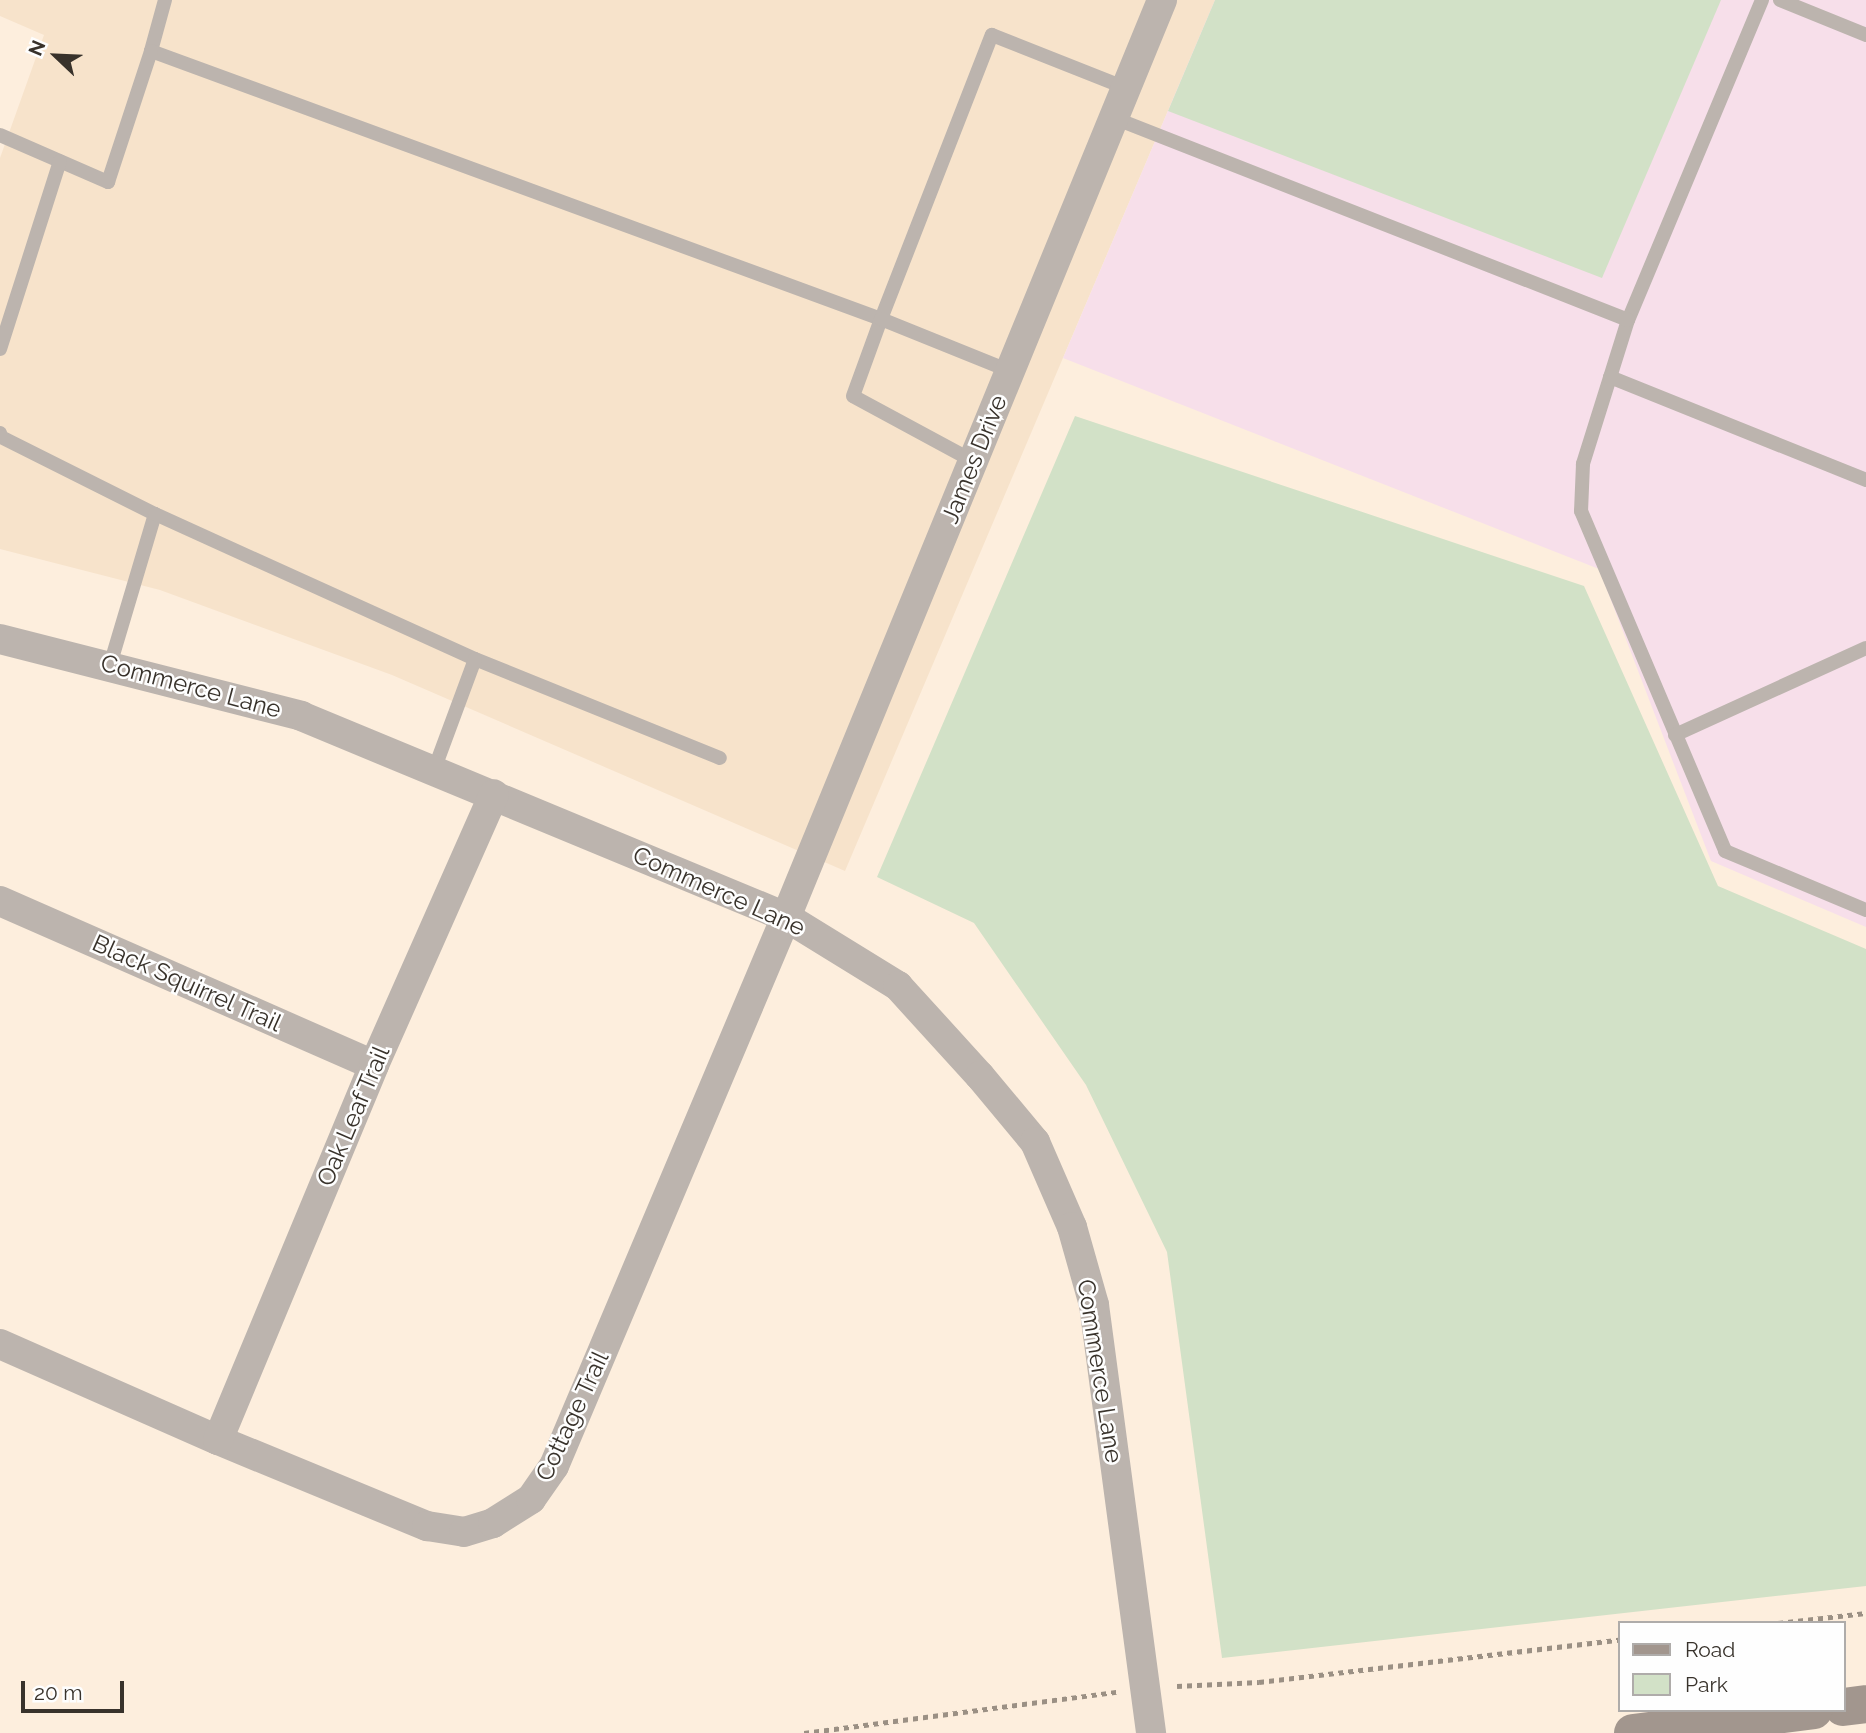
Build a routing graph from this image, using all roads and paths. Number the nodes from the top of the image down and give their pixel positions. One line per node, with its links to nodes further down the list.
1 (165, 0): 6 (lane)
2 (1162, 0): 7 (street, James Drive)
3 (1762, 0): 12 (lane)
4 (1780, 0): 5 (lane)
5 (1866, 35)
6 (151, 51): 10 (lane); 11 (lane)
7 (1126, 88): 8 (street, James Drive); 11 (lane)
8 (1114, 118): 12 (lane); 14 (street, James Drive)
9 (0, 135): 10 (lane)
10 (60, 160): 13 (lane)
11 (881, 319): 14 (lane); 17 (lane)
12 (1628, 320): 15 (lane)
13 (0, 349)
14 (1010, 371): 17 (street, James Drive)
15 (1610, 377): 18 (lane); 24 (lane)
16 (0, 433): 19 (lane)
17 (973, 461): 30 (street, James Drive)
18 (1866, 480)
19 (155, 514): 22 (lane); 23 (lane)
20 (0, 639): 23 (street, Commerce Lane)
21 (1866, 648): 24 (lane)
22 (475, 659): 25 (lane); 26 (lane)
23 (110, 665): 26 (street, Commerce Lane)
24 (1675, 735): 29 (lane)
25 (720, 758)
26 (434, 770): 27 (street, Commerce Lane)
27 (494, 794): 30 (street, Commerce Lane); 31 (street, Oak Leaf Trail)
28 (0, 901): 31 (street, Black Squirrel Trail)
29 (1866, 910)
30 (786, 917): 33 (street, Cottage Trail); 37 (street, Commerce Lane)
31 (374, 1065): 33 (street, Oak Leaf Trail)
32 (0, 1344): 33 (street, Cottage Trail)
33 (218, 1440)
34 (1866, 1613): 35 (path)
35 (1796, 1621)
36 (1618, 1640): 37 (path)
37 (1144, 1688): 41 (path); 42 (street, Commerce Lane)
38 (1866, 1704): 39 (main road)
39 (1845, 1707)
40 (1798, 1712): 43 (main road)
41 (804, 1733)
42 (1150, 1733)
43 (1633, 1733)

